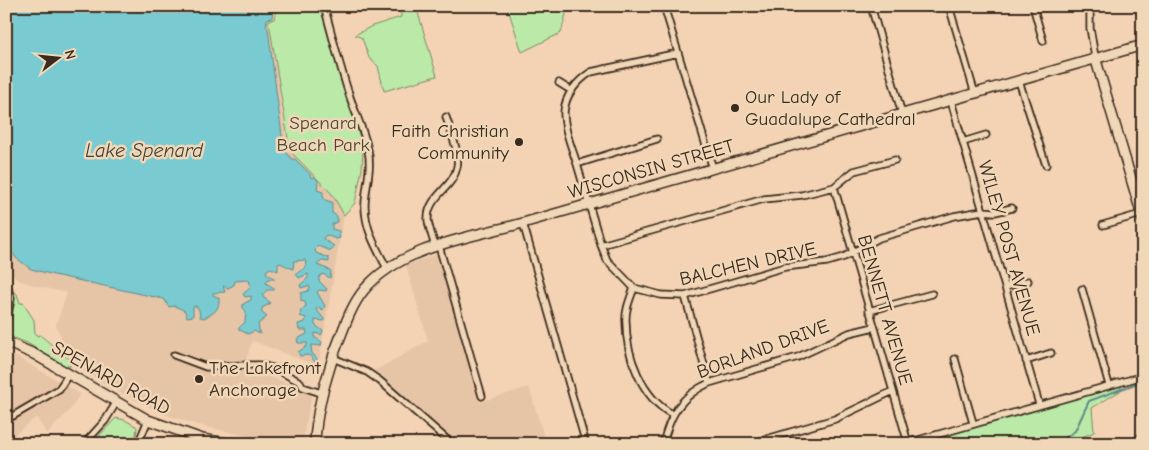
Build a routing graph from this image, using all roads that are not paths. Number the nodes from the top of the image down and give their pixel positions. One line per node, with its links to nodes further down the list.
1 (324, 6): 35 (street)
2 (664, 6): 9 (street)
3 (871, 6): 16 (street)
4 (949, 6): 14 (street)
5 (1033, 6): 7 (street)
6 (1090, 6): 10 (street)
7 (1043, 41)
8 (1143, 44): 10 (street, WISCONSIN STREET)
9 (678, 53): 13 (street); 24 (street)
10 (1096, 57): 11 (street, WISCONSIN STREET); 29 (street)
11 (1019, 81): 14 (street, WISCONSIN STREET); 23 (street)
12 (559, 83): 13 (street)
13 (572, 91): 22 (street)
14 (974, 94): 15 (street, WISCONSIN STREET)
15 (950, 101): 16 (street, WISCONSIN STREET); 20 (street, WILEY POST AVENUE)
16 (902, 114): 24 (street, WISCONSIN STREET)
17 (446, 117): 33 (street)
18 (986, 135): 20 (street)
19 (657, 139): 22 (street)
20 (964, 142): 28 (street, WILEY POST AVENUE)
21 (895, 160): 25 (street)
22 (577, 164): 26 (street)
23 (1046, 165)
24 (712, 169): 26 (street, WISCONSIN STREET)
25 (834, 186): 32 (street); 34 (street, BENNETT AVENUE)
26 (589, 204): 30 (street, WISCONSIN STREET); 32 (street)
27 (1012, 208): 28 (street, BALCHEN DRIVE)
28 (982, 211): 34 (street, BALCHEN DRIVE); 38 (street, WILEY POST AVENUE)
29 (1142, 217): 31 (street)
30 (523, 224): 33 (street, WISCONSIN STREET); 73 (street)
31 (1103, 225)
32 (601, 245): 39 (street)
33 (437, 246): 35 (street, WISCONSIN STREET); 58 (street)
34 (853, 252): 42 (street, BALCHEN DRIVE); 43 (street, BENNETT AVENUE)
35 (387, 268): 49 (street, WISCONSIN STREET)
36 (1028, 280): 38 (street)
37 (6, 282): 44 (street)
38 (1004, 287): 51 (street, WILEY POST AVENUE)
39 (634, 288): 42 (street, BALCHEN DRIVE); 61 (street)
40 (1082, 289): 55 (street)
41 (932, 294): 43 (street)
42 (685, 296): 54 (street)
43 (870, 311): 45 (street, BENNETT AVENUE)
44 (6, 321)
45 (874, 327): 54 (street, BORLAND DRIVE); 56 (street, BENNETT AVENUE)
46 (6, 342): 52 (street, SPENARD ROAD)
47 (1050, 353): 51 (street)
48 (174, 355): 57 (street)
49 (333, 358): 57 (street, WISCONSIN STREET); 72 (street)
50 (955, 359): 64 (street)
51 (1026, 361): 60 (street, WILEY POST AVENUE)
52 (68, 375): 59 (street, SPENARD ROAD); 62 (street)
53 (1143, 376): 55 (street)
54 (709, 383): 61 (street, BORLAND DRIVE)
55 (1109, 384): 60 (street)
56 (893, 391): 67 (street, BENNETT AVENUE); 75 (street)
57 (321, 393): 71 (street, WISCONSIN STREET)
58 (482, 396)
59 (116, 403): 63 (street, SPENARD ROAD); 68 (street)
60 (1039, 404): 64 (street)
61 (672, 414): 74 (street, BORLAND DRIVE)
62 (6, 420)
63 (148, 420): 66 (street, SPENARD ROAD); 69 (street)
64 (973, 423): 67 (street)
65 (1143, 437): 76 (street)
66 (202, 441): 70 (street, SPENARD ROAD)
67 (906, 443)
68 (84, 444)
69 (138, 444)
70 (232, 444)
71 (315, 444)
72 (452, 444)
73 (586, 444)
74 (663, 444)
75 (750, 444)
76 (1135, 444)

